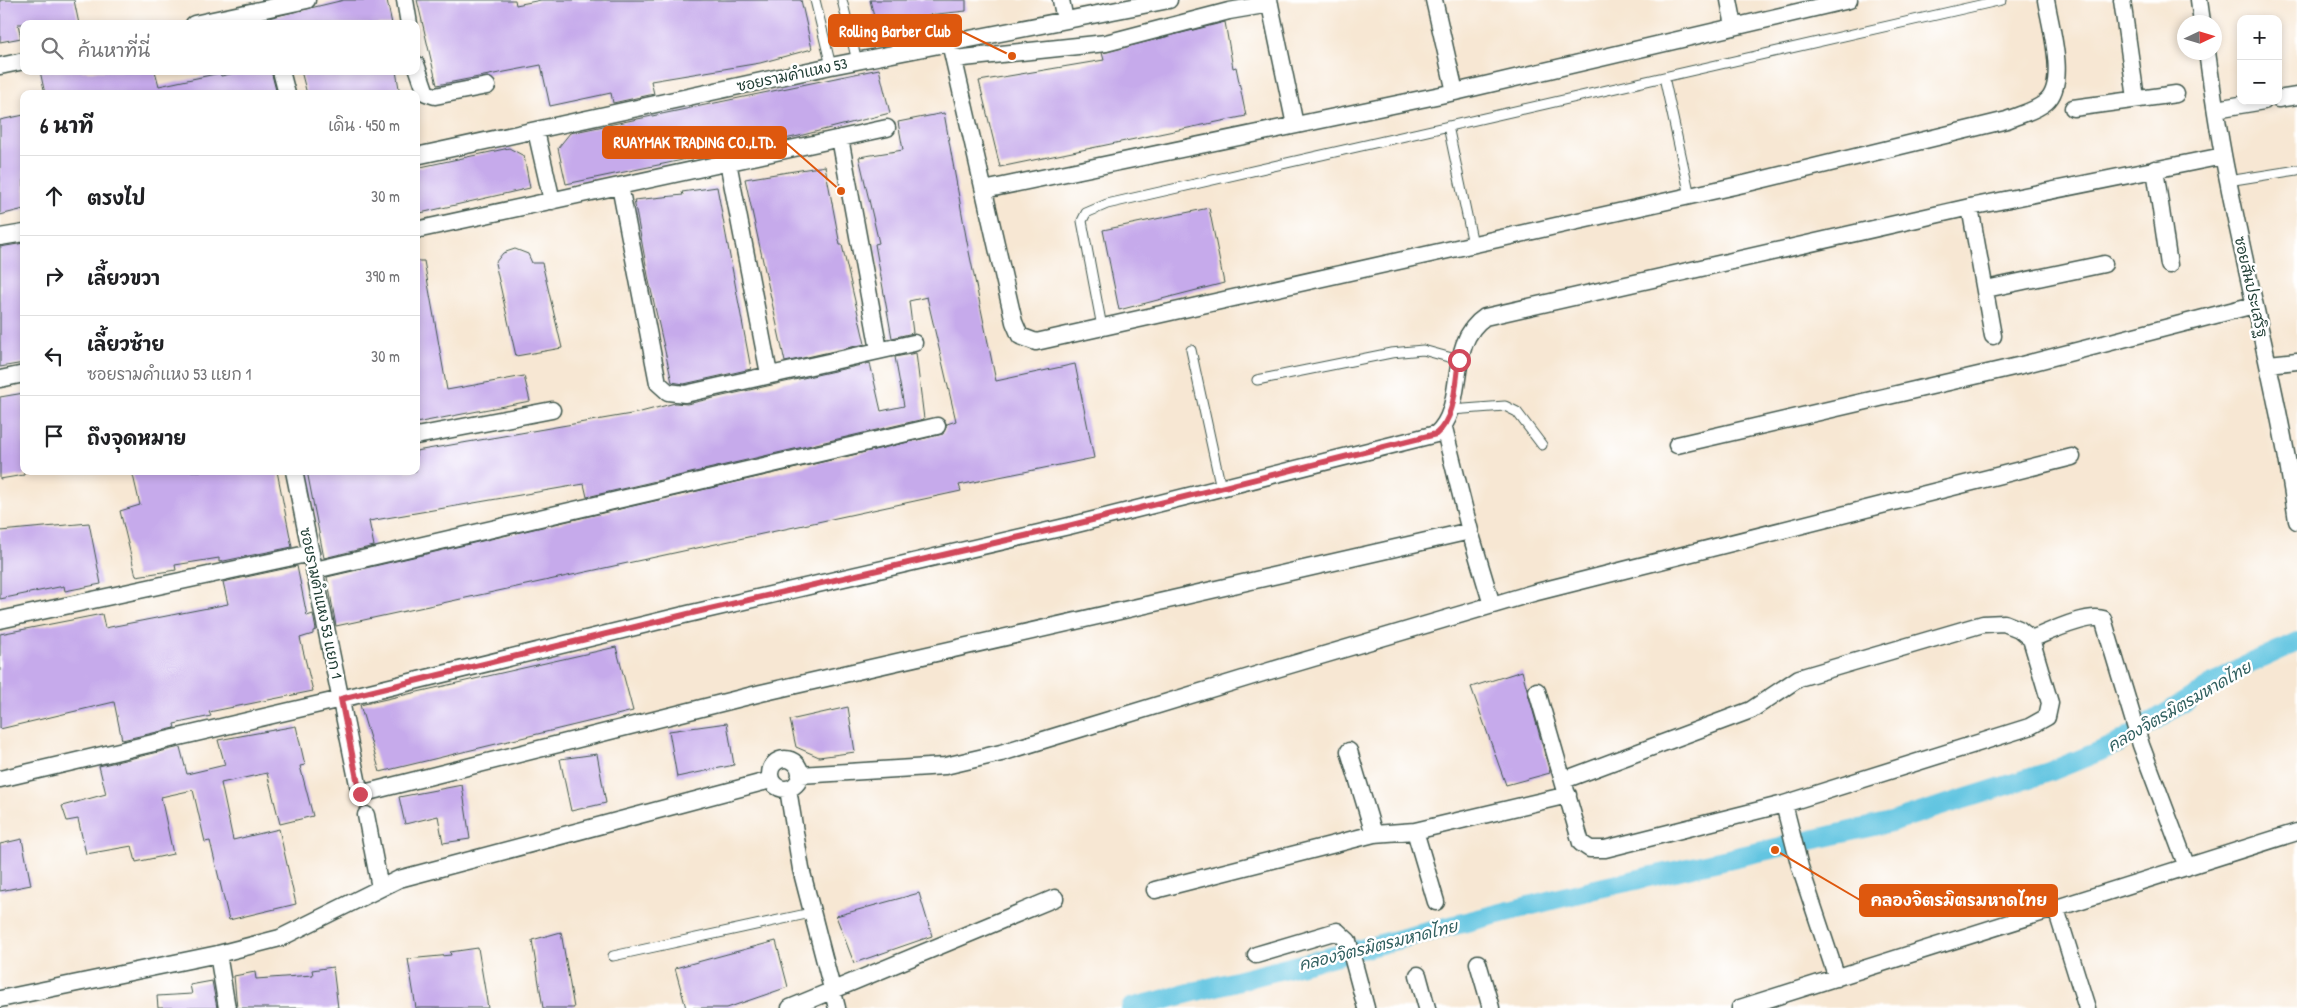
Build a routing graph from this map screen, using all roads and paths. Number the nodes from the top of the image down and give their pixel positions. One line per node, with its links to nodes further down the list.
1 (307, 0): 16 (street)
2 (405, 0): 18 (street)
3 (815, 0): 26 (lane)
4 (842, 0): 23 (lane)
5 (1061, 0): 19 (street)
6 (1169, 0): 19 (street, ซอยรามคำแหง 53)
7 (1434, 0): 32 (street)
8 (1729, 0): 20 (street)
9 (1849, 0): 20 (street)
10 (2002, 0): 29 (lane)
11 (2046, 0): 53 (street)
12 (2122, 0): 35 (street)
13 (2199, 0): 15 (street)
14 (1269, 2): 21 (street); 40 (street)
15 (2201, 15)
16 (267, 16): 17 (street)
17 (230, 20)
18 (408, 20)
19 (1065, 20): 21 (street, ซอยรามคำแหง 53)
20 (1734, 26): 32 (street)
21 (952, 51): 23 (street, ซอยรามคำแหง 53); 52 (street)
22 (2208, 60): 39 (street, ซอยสันประเสริฐ)
23 (857, 61): 26 (street, ซอยรามคำแหง 53)
24 (20, 62): 25 (street)
25 (0, 66)
26 (831, 66): 43 (street, ซอยรามคำแหง 53)
27 (282, 75): 31 (street)
28 (420, 75): 30 (street)
29 (1664, 77): 41 (lane); 53 (lane)
30 (487, 86)
31 (286, 90)
32 (1454, 92): 40 (street)
33 (2176, 94): 35 (street)
34 (2297, 96): 36 (street)
35 (2136, 98): 38 (street)
36 (2282, 98)
37 (2240, 105): 39 (street)
38 (2074, 108)
39 (2216, 109): 46 (street, ซอยสันประเสริฐ)
40 (1295, 125): 52 (street)
41 (1448, 126): 59 (lane); 64 (lane)
42 (887, 128): 44 (street)
43 (536, 131): 45 (street, ซอยรามคำแหง 53); 54 (street)
44 (840, 138): 47 (street); 67 (street)
45 (420, 155)
46 (2223, 156): 48 (street); 50 (street, ซอยสันประเสริฐ)
47 (728, 162): 51 (street); 72 (street)
48 (2154, 169): 55 (street); 61 (street)
49 (2297, 170): 50 (lane)
50 (2228, 181): 63 (street, ซอยสันประเสริฐ)
51 (620, 186): 54 (street); 72 (street)
52 (984, 190): 64 (street)
53 (1690, 196): 59 (street)
54 (552, 201): 56 (street)
55 (1970, 207): 62 (street); 69 (street)
56 (420, 229)
57 (20, 234): 58 (street)
58 (0, 237)
59 (1474, 244): 64 (street)
60 (2104, 264): 62 (street)
61 (2169, 265)
62 (1986, 289): 65 (street)
63 (2254, 305): 71 (street, ซอยสันประเสริฐ); 82 (street)
64 (1102, 327)
65 (1993, 336)
66 (914, 343): 67 (street)
67 (879, 350): 72 (street)
68 (1191, 350): 85 (lane)
69 (1459, 360): 75 (lane); 77 (street)
70 (2297, 361): 71 (street)
71 (2270, 364): 86 (street, ซอยสันประเสริฐ)
72 (769, 374)
73 (20, 375): 74 (street)
74 (0, 379)
75 (1257, 380)
76 (552, 410): 80 (street)
77 (1451, 410): 79 (street); 81 (lane)
78 (937, 426): 89 (street)
79 (1444, 428): 85 (street); 94 (street, ซอยรามคำแหง 53 แยก 1)
80 (420, 435)
81 (1542, 444)
82 (1677, 444)
83 (2072, 457): 90 (street)
84 (295, 475): 88 (street, ซอยรามคำแหง 53 แยก 1)
85 (1221, 488): 94 (street)
86 (2297, 521)
87 (1472, 538): 90 (street)
88 (311, 553): 89 (street, ซอยรามคำแหง 53 แยก 1); 91 (street)
89 (315, 570): 94 (street, ซอยรามคำแหง 53 แยก 1)
90 (1492, 606): 96 (street)
91 (0, 620)
92 (2031, 639): 99 (street); 101 (street); 106 (street)
93 (1536, 691): 99 (street)
94 (341, 699): 97 (street)
95 (1348, 751): 105 (street)
96 (800, 775): 98 (street); 100 (street)
97 (0, 779)
98 (771, 780): 100 (street); 107 (street)
99 (1566, 787): 101 (street); 103 (street)
100 (788, 789): 112 (street)
101 (1784, 804): 118 (street)
102 (366, 815): 107 (street)
103 (1416, 831): 105 (street); 110 (street)
104 (2297, 832): 106 (street)
105 (1374, 834): 108 (street)
106 (2187, 867): 111 (street)
107 (380, 888): 113 (street)
108 (1155, 890)
109 (1055, 898): 119 (street)
110 (1436, 902)
111 (2056, 910): 118 (street); 128 (street)
112 (811, 913): 115 (lane); 119 (street)
113 (218, 954): 120 (street); 121 (street)
114 (1256, 955): 124 (street)
115 (612, 956)
116 (1478, 963): 126 (street)
117 (1418, 976): 125 (street)
118 (1837, 978): 127 (street)
119 (833, 989): 122 (street); 123 (street)
120 (0, 999)
121 (227, 1008)
122 (790, 1008)
123 (837, 1008)
124 (1366, 1008)
125 (1427, 1008)
126 (1491, 1008)
127 (1740, 1008)
128 (2087, 1008)

